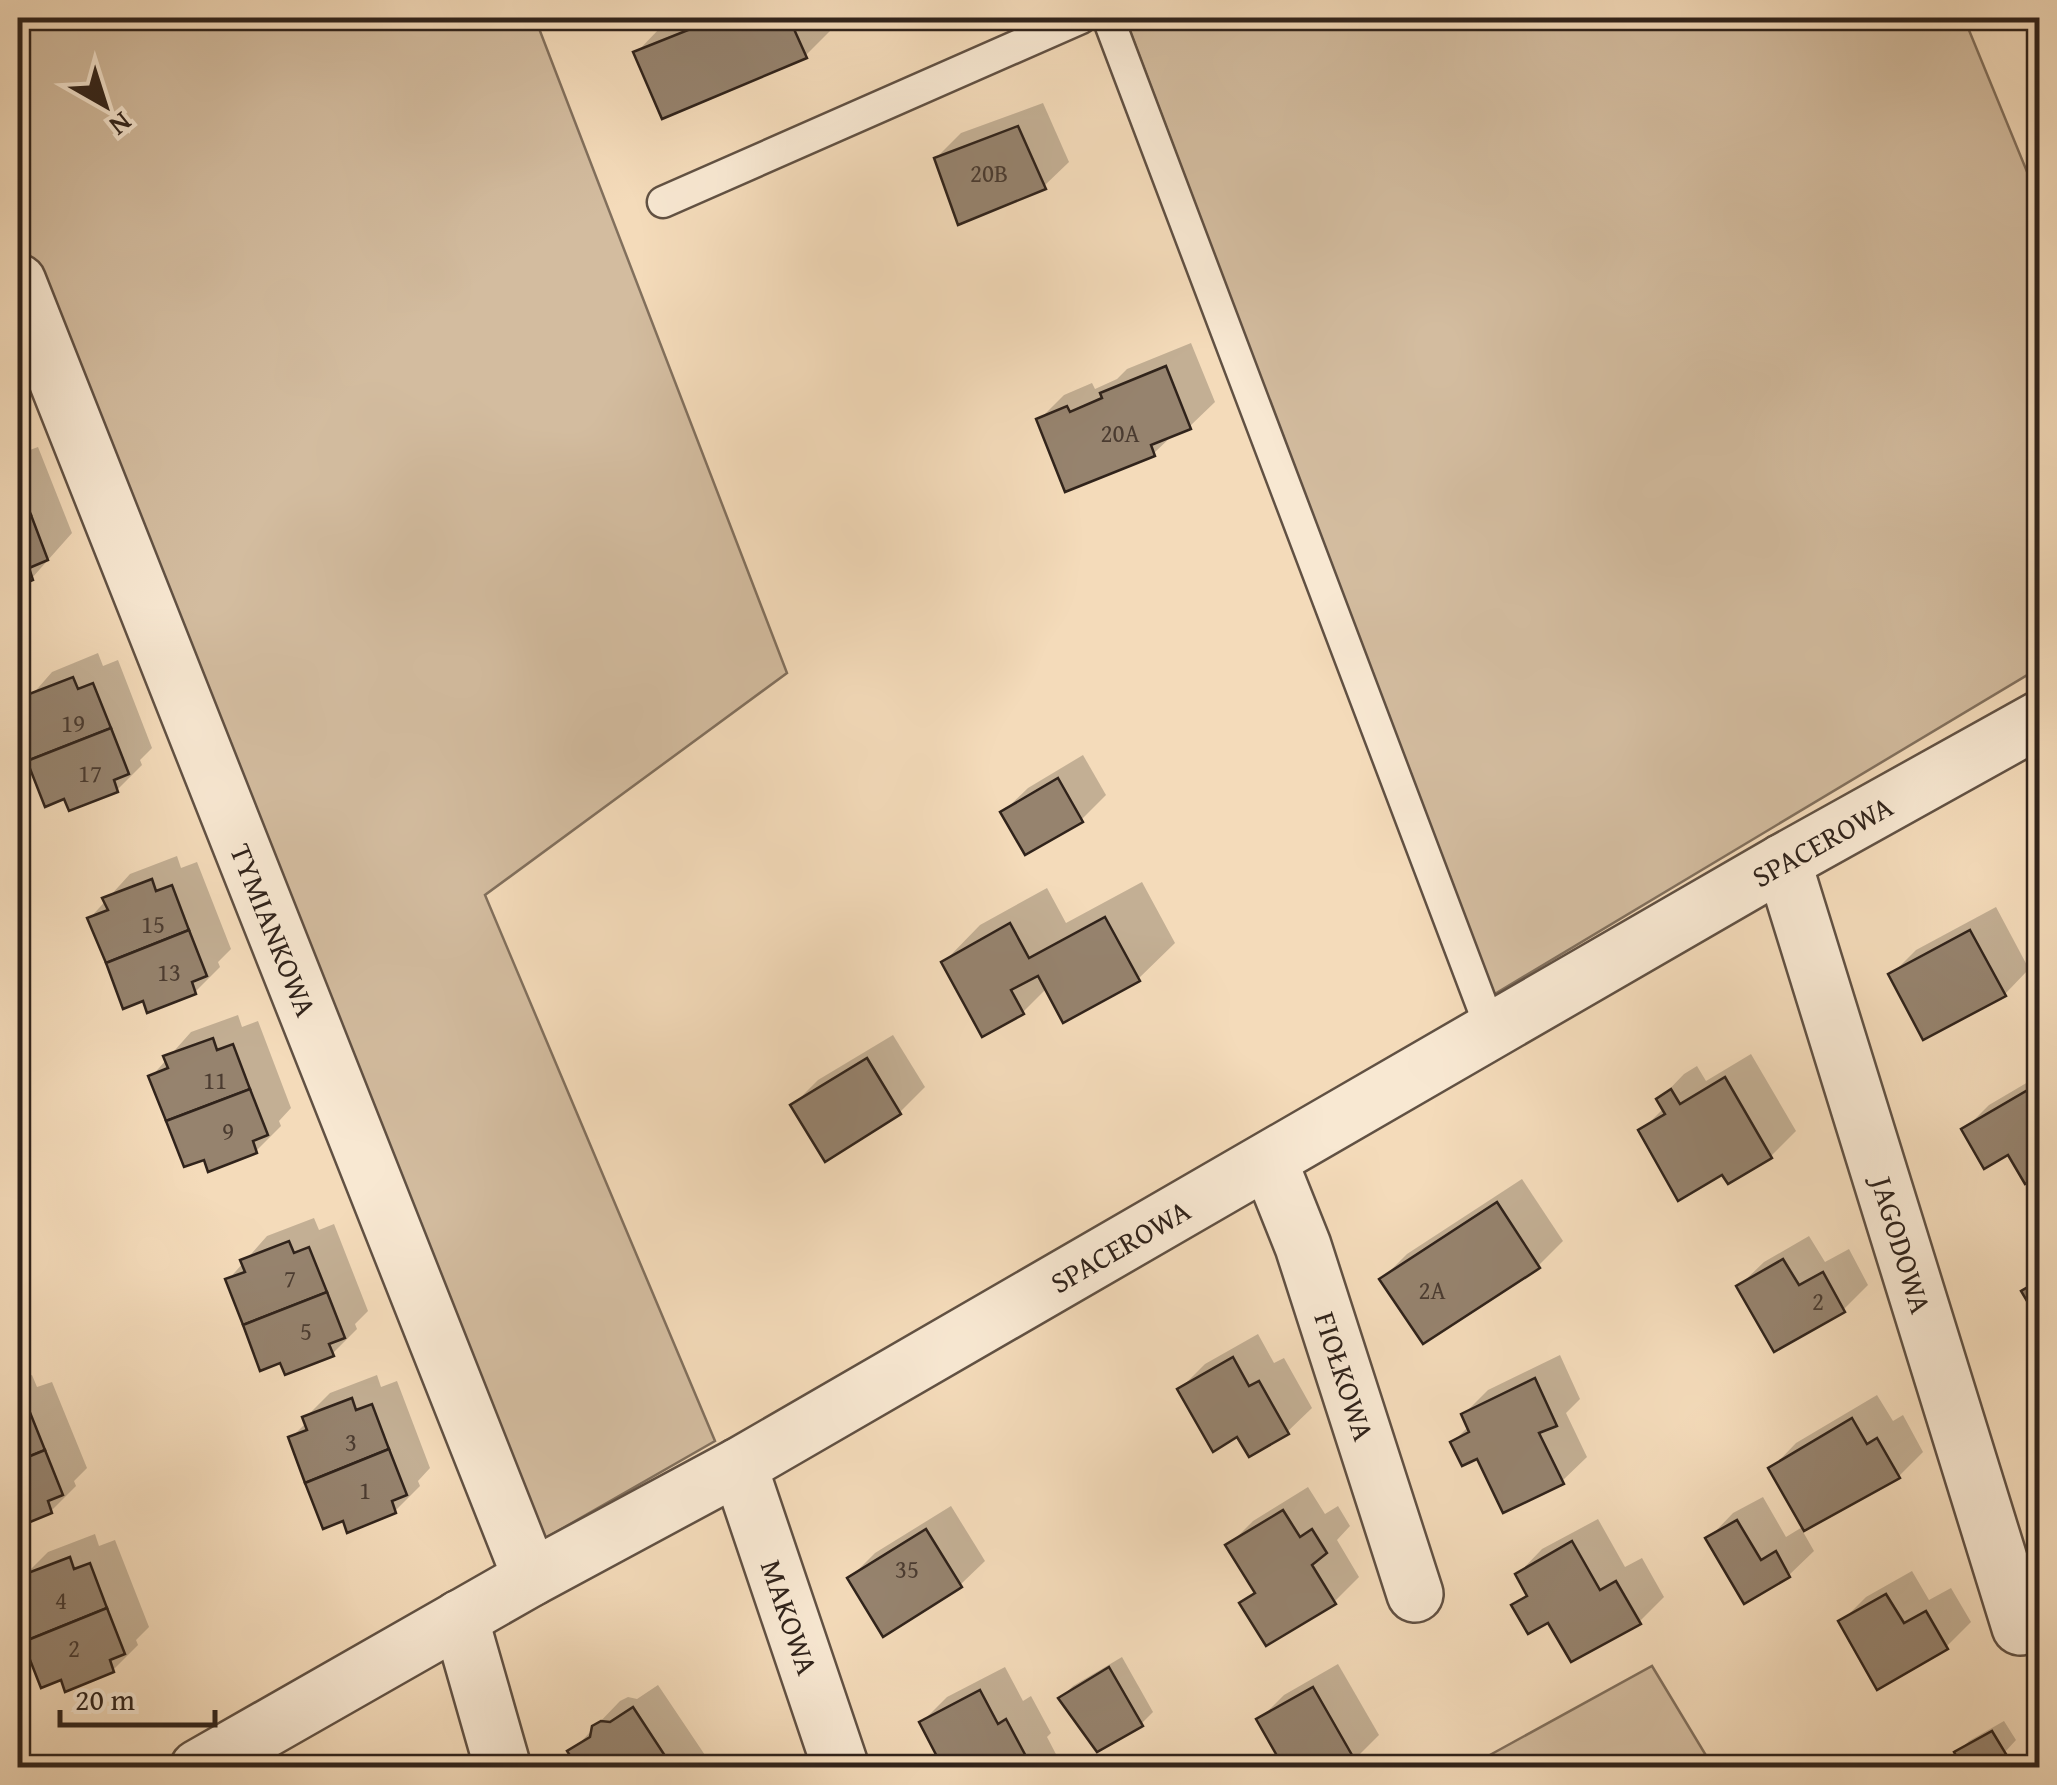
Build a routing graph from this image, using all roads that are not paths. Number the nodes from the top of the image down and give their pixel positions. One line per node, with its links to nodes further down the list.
1 (1080, 18): 3 (lane)
2 (1108, 18): 7 (lane)
3 (663, 202)
4 (18, 282): 10 (street, TYMIANKOWA)
5 (2040, 719): 6 (street, SPACEROWA)
6 (1783, 862): 7 (street, SPACEROWA); 13 (street, JAGODOWA)
7 (1492, 1032): 8 (street, SPACEROWA)
8 (1269, 1161): 9 (street, SPACEROWA); 11 (street, FIOŁKOWA)
9 (740, 1466): 10 (street, SPACEROWA); 16 (street, MAKOWA)
10 (531, 1578): 12 (street, SPACEROWA)
11 (1416, 1594)
12 (460, 1618): 14 (street, SPACEROWA); 15 (street)
13 (2020, 1627)
14 (198, 1768)
15 (503, 1768)
16 (841, 1768)

